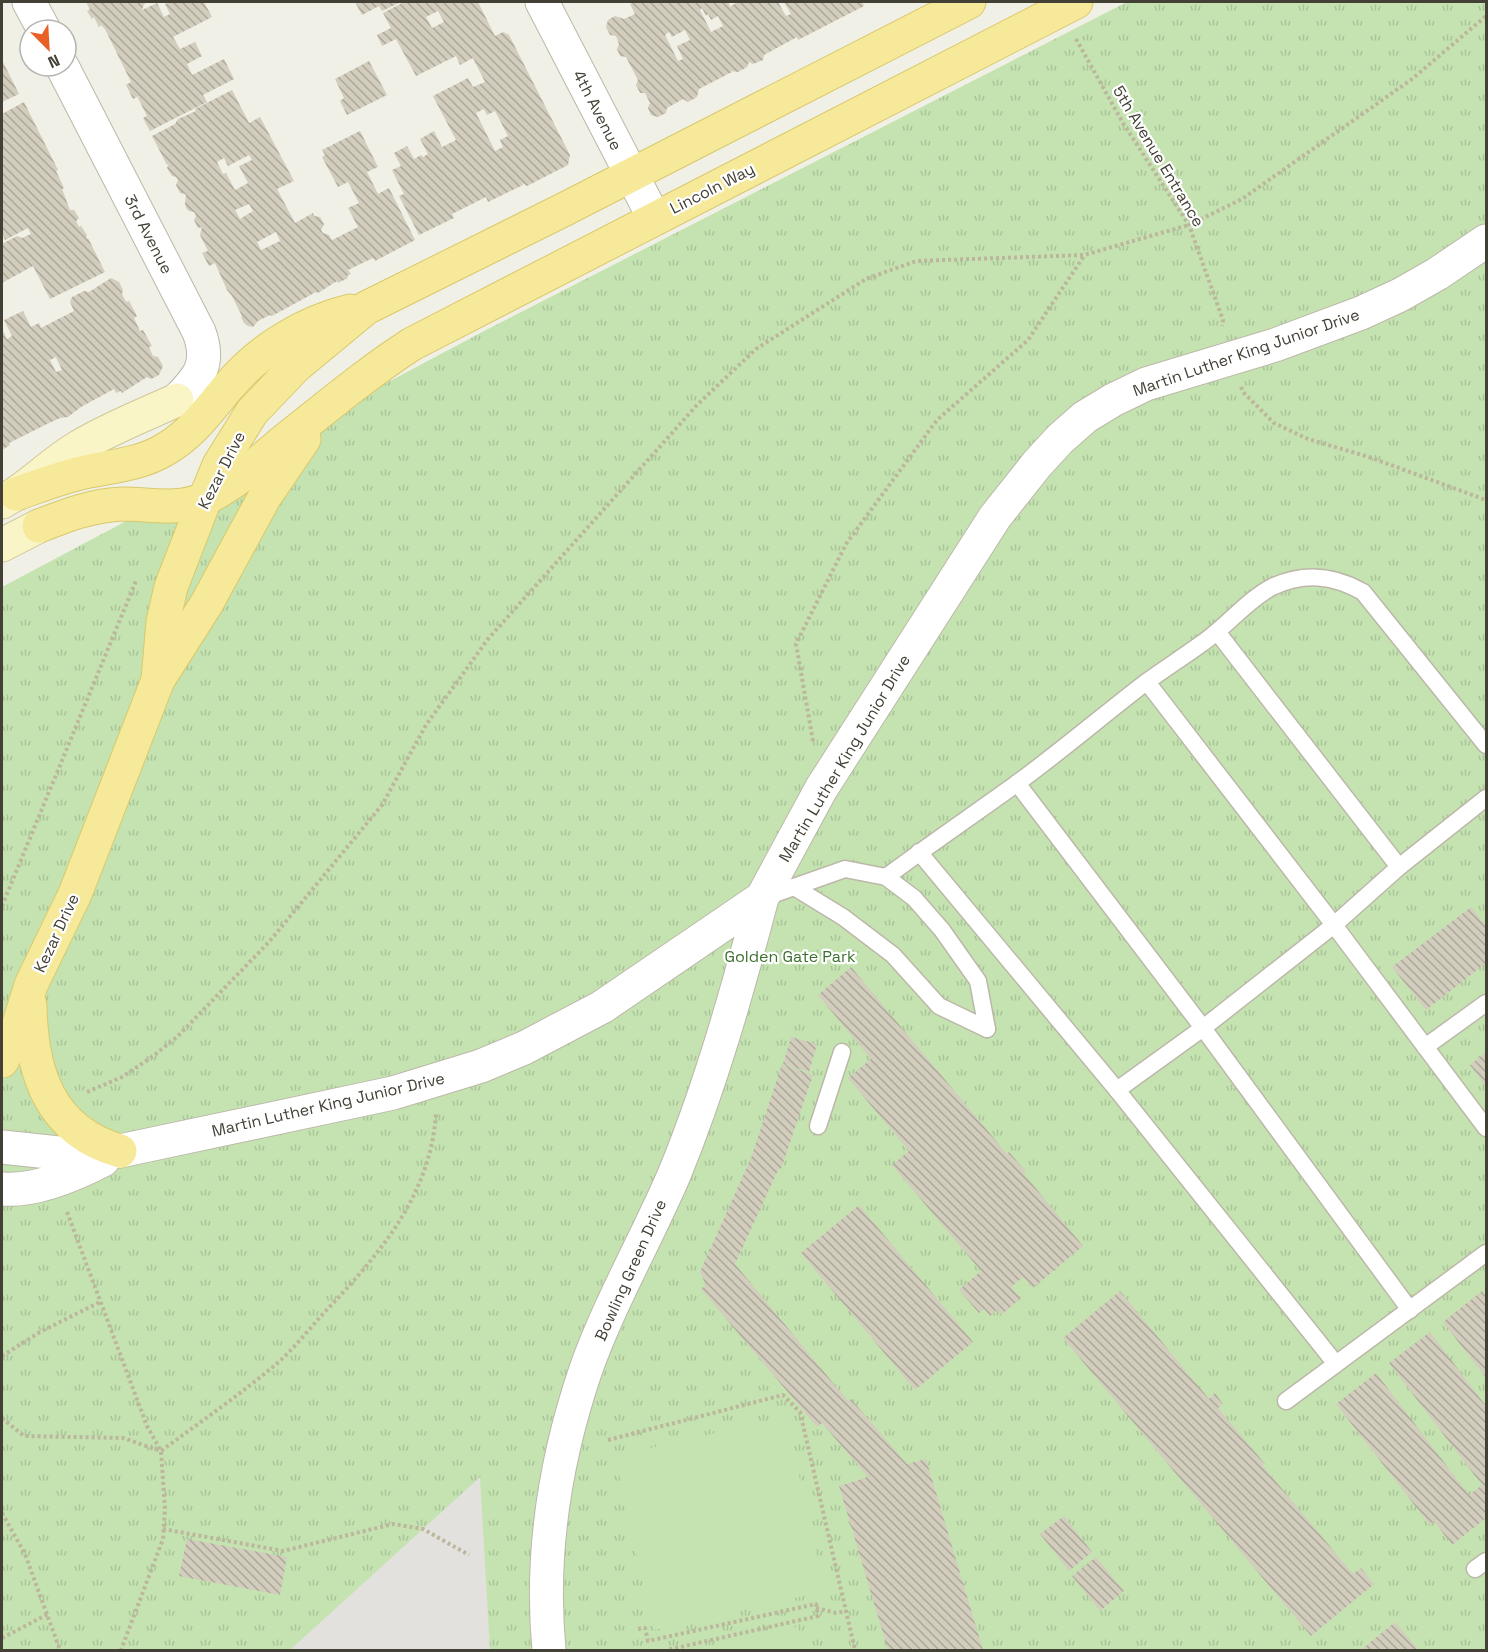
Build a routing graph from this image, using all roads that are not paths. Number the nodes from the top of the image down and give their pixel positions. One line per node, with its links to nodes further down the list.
1 (29, 2): 5 (street)
2 (543, 2): 7 (street, 4th Avenue)
3 (969, 2): 7 (main road)
4 (1067, 11): 8 (main road, Lincoln Way)
5 (38, 18)
6 (68, 78): 12 (street, 3rd Avenue)
7 (632, 174): 8 (street, 4th Avenue); 10 (main road)
8 (654, 218): 11 (main road, Lincoln Way)
9 (1486, 241): 26 (street, Martin Luther King Junior Drive)
10 (366, 308): 13 (main road); 14 (main road, Kezar Drive)
11 (354, 385): 14 (main road); 17 (main road, Kezar Drive)
12 (177, 400): 13 (main road)
13 (9, 498)
14 (205, 499): 15 (main road); 17 (main road, Kezar Drive)
15 (2, 545)
16 (1218, 633): 18 (lane); 19 (lane); 23 (lane)
17 (158, 680): 28 (main road, Kezar Drive)
18 (1147, 682): 20 (lane); 27 (lane)
19 (1486, 745)
20 (1017, 783): 22 (lane); 31 (lane)
21 (1486, 798): 23 (lane)
22 (919, 852): 24 (lane); 35 (lane)
23 (1399, 867): 27 (lane)
24 (886, 877): 25 (lane); 25 (lane)
25 (794, 887): 26 (lane)
26 (762, 898): 39 (street, Martin Luther King Junior Drive); 45 (street, Bowling Green Drive)
27 (1334, 925): 31 (lane); 32 (lane)
28 (31, 985): 30 (main road, Kezar Drive); 34 (main road, Kezar Drive); 39 (main road)
29 (1486, 1003): 32 (lane)
30 (2, 1011)
31 (1203, 1028): 35 (lane); 42 (lane)
32 (1425, 1047): 37 (lane)
33 (842, 1052): 36 (lane)
34 (2, 1061)
35 (1117, 1090): 43 (lane)
36 (818, 1126)
37 (1486, 1128)
38 (2, 1147): 39 (street, Martin Luther King Junior Drive)
39 (120, 1151): 40 (street, Martin Luther King Junior Drive)
40 (2, 1189)
41 (1486, 1253): 42 (lane)
42 (1410, 1310): 43 (lane)
43 (1336, 1364): 44 (lane)
44 (1286, 1401)
45 (549, 1650)

